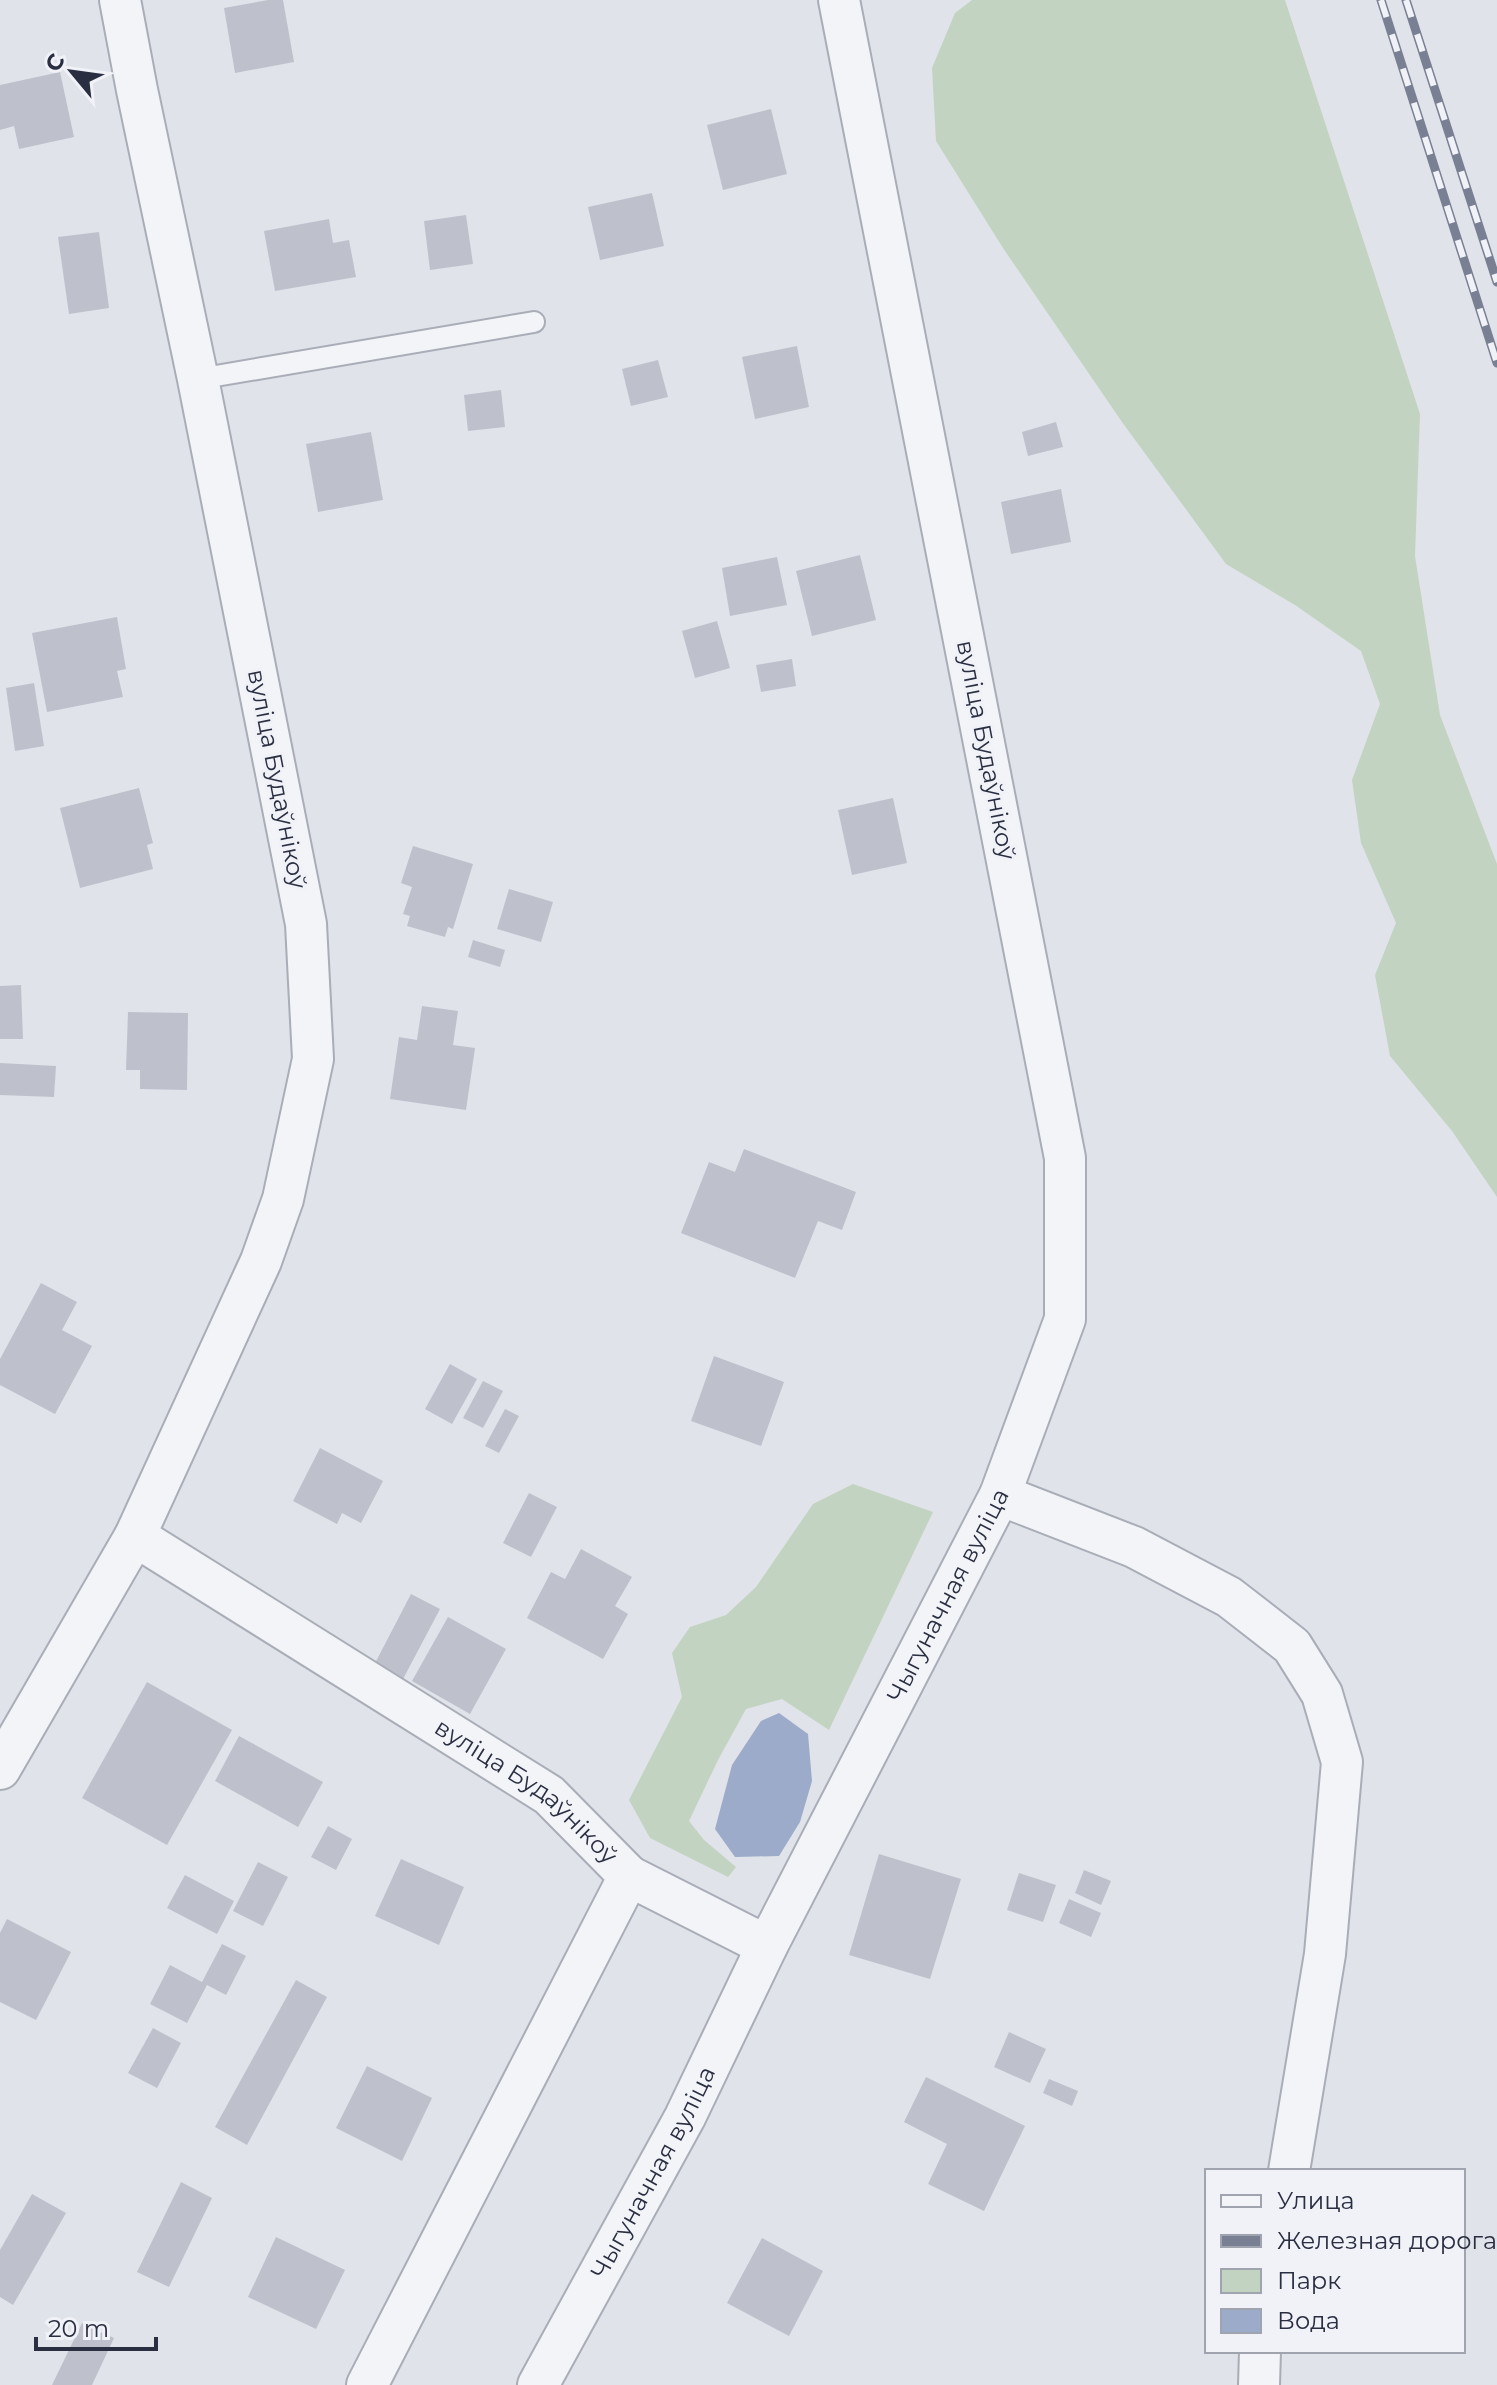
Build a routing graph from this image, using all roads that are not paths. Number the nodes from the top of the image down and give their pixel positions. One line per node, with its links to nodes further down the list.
1 (120, 0): 4 (street, вуліца Будаўнікоў)
2 (839, 0): 5 (street, вуліца Будаўнікоў)
3 (534, 322): 4 (lane)
4 (198, 379): 6 (street, вуліца Будаўнікоў)
5 (1000, 1495): 9 (street, Чыгуначная вуліца); 10 (street, Чыгуначная вуліца)
6 (135, 1536): 7 (street, вуліца Будаўнікоў); 8 (street, вуліца Будаўнікоў)
7 (0, 1769)
8 (629, 1876): 9 (street); 12 (street, вуліца Будаўнікоў)
9 (767, 1946): 13 (street, Чыгуначная вуліца)
10 (1289, 2169)
11 (1260, 2353): 14 (street)
12 (367, 2385)
13 (538, 2385)
14 (1259, 2385)

